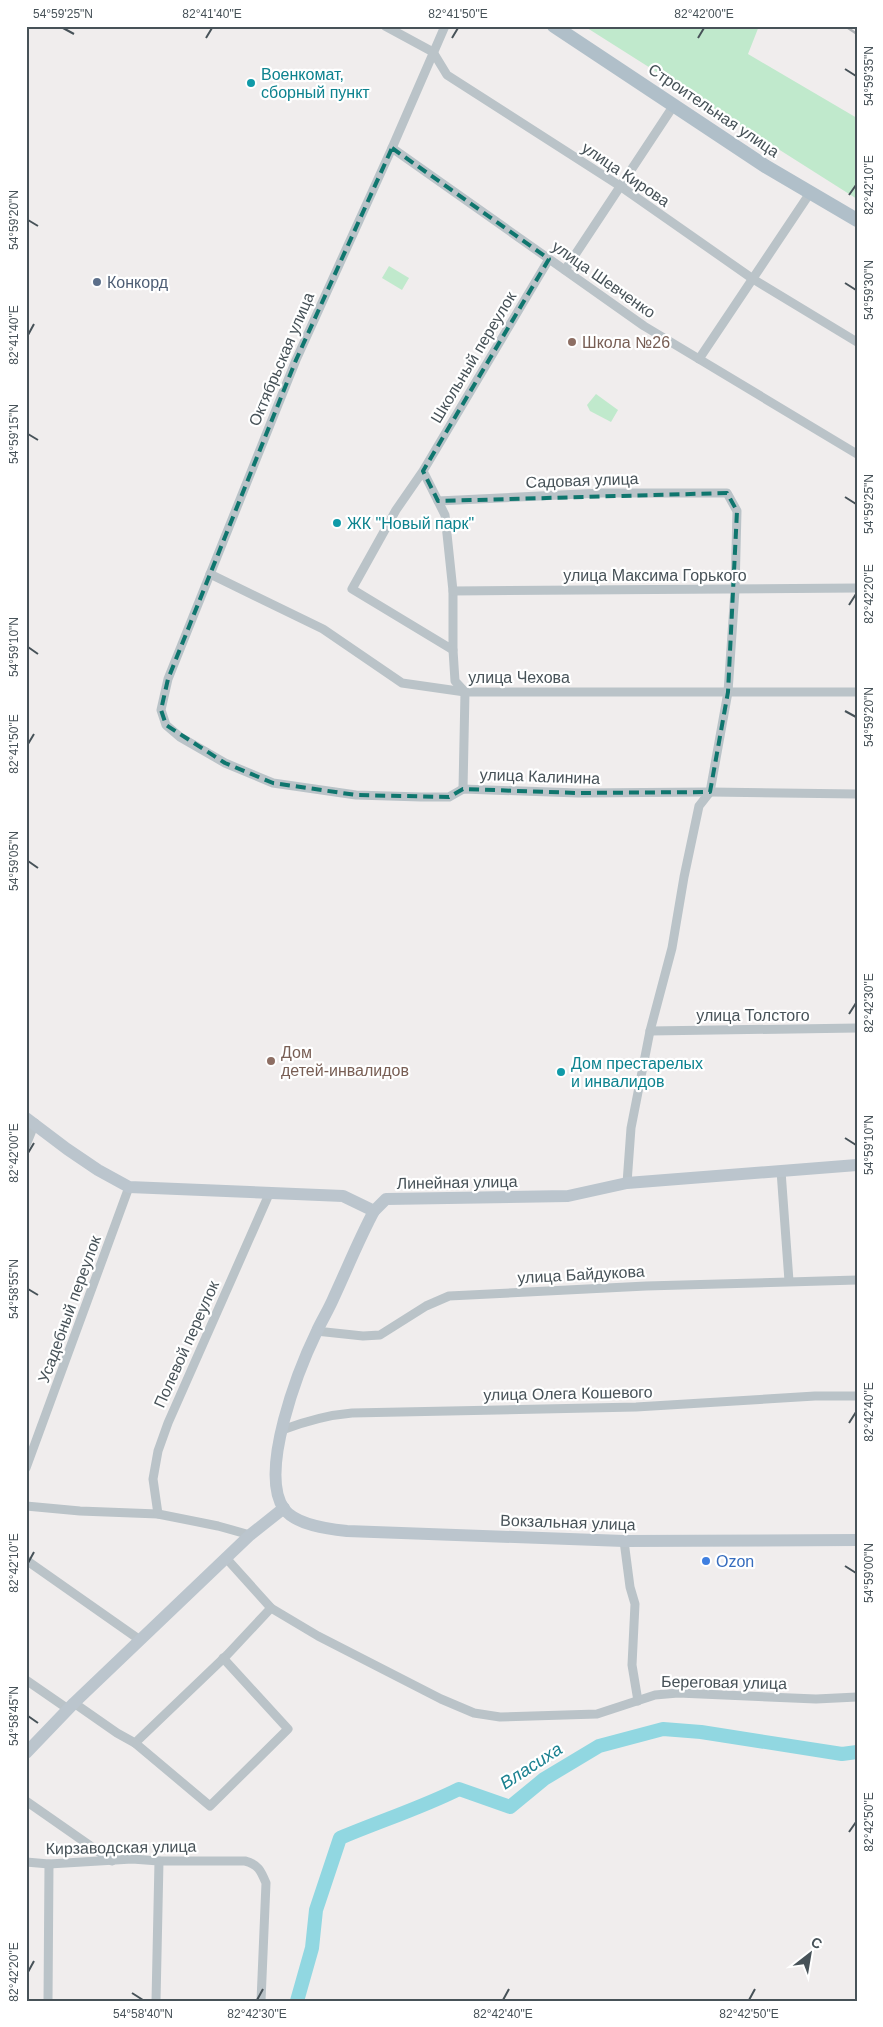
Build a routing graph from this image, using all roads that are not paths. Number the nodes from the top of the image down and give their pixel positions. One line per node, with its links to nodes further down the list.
1 (385, 26): 4 (street, улица Кирова)
2 (445, 26): 4 (street, Октябрьская улица)
3 (554, 26): 5 (main road, Строительная улица)
4 (433, 52): 6 (street, Октябрьская улица); 7 (street, улица Кирова)
5 (674, 105): 7 (street); 8 (main road, Строительная улица)
6 (392, 148): 10 (street, улица Шевченко); 18 (street, Октябрьская улица)
7 (620, 186): 11 (street); 12 (street, улица Кирова)
8 (810, 193): 9 (main road, Строительная улица); 12 (street)
9 (857, 220)
10 (549, 259): 11 (street, улица Шевченко); 16 (street, Школьный переулок)
11 (565, 270): 14 (street, улица Шевченко)
12 (753, 279): 13 (street, улица Кирова); 14 (street)
13 (857, 342)
14 (700, 359): 15 (street, улица Шевченко)
15 (857, 454)
16 (423, 471): 17 (street); 22 (street, Школьный переулок)
17 (438, 501): 20 (street, Садовая улица); 21 (street)
18 (210, 574): 23 (street, улица Чехова); 26 (street, Октябрьская улица)
19 (857, 588): 20 (street, улица Максима Горького)
20 (734, 590): 21 (street, улица Максима Горького); 24 (street)
21 (453, 591): 22 (street)
22 (453, 650): 23 (street)
23 (465, 692): 24 (street, улица Чехова); 27 (street)
24 (728, 692): 25 (street, улица Чехова); 28 (street)
25 (857, 692)
26 (161, 710): 27 (street, улица Калинина)
27 (463, 789): 28 (street, улица Калинина)
28 (710, 792): 29 (street, улица Калинина); 31 (street)
29 (857, 794)
30 (857, 1028): 31 (street, улица Толстого)
31 (650, 1030): 36 (street)
32 (31, 1120): 33 (street); 37 (street)
33 (26, 1145)
34 (857, 1165): 35 (street, Линейная улица)
35 (781, 1171): 36 (street, Линейная улица); 41 (street)
36 (627, 1183): 39 (street, Линейная улица)
37 (130, 1188): 38 (street); 45 (street, Усадебный переулок)
38 (270, 1192): 39 (street); 48 (street, Полевой переулок)
39 (374, 1211): 42 (street)
40 (857, 1280): 41 (street, улица Байдукова)
41 (789, 1281): 42 (street, улица Байдукова)
42 (316, 1331): 44 (street)
43 (857, 1396): 44 (street, улица Олега Кошевого)
44 (282, 1430): 47 (street)
45 (26, 1468)
46 (26, 1506): 48 (street)
47 (284, 1508): 49 (street); 51 (street, Вокзальная улица)
48 (158, 1514): 49 (street)
49 (250, 1535): 52 (street)
50 (857, 1540): 51 (street, Вокзальная улица)
51 (624, 1541): 59 (street)
52 (226, 1558): 54 (street); 55 (street)
53 (26, 1560): 55 (street)
54 (271, 1608): 56 (street); 59 (street, Береговая улица)
55 (140, 1640): 60 (street)
56 (223, 1658): 61 (street); 61 (street)
57 (26, 1680): 60 (street)
58 (857, 1697): 59 (street, Береговая улица)
59 (638, 1701)
60 (71, 1706): 61 (street); 62 (street)
61 (135, 1743)
62 (26, 1753)
63 (26, 1801): 64 (street)
64 (112, 1861): 65 (street, Кирзаводская улица); 67 (street, Кирзаводская улица)
65 (159, 1861): 69 (street); 70 (street, Кирзаводская улица)
66 (26, 1862): 67 (street, Кирзаводская улица)
67 (49, 1864): 68 (street)
68 (48, 2001)
69 (156, 2001)
70 (261, 2001)

